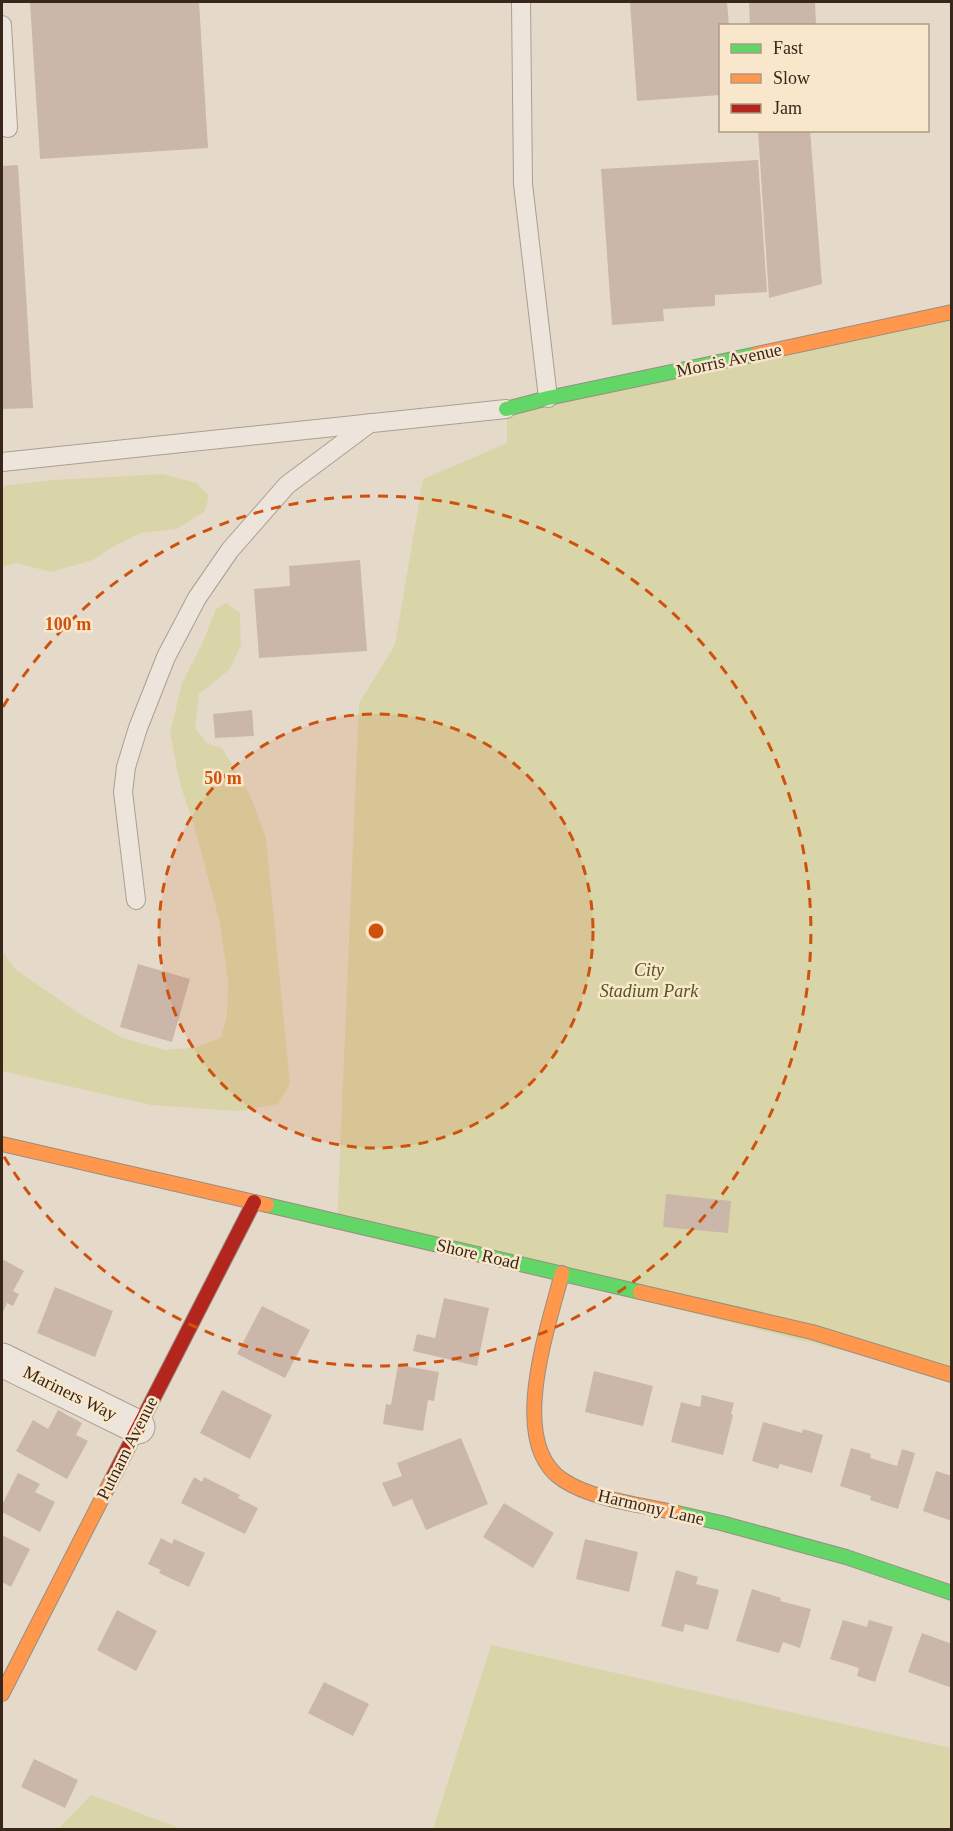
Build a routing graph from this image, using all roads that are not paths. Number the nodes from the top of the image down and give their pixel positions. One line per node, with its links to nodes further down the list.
1 (521, 2): 5 (lane)
2 (2, 25): 3 (lane)
3 (8, 128)
4 (951, 312): 5 (street, Morris Avenue)
5 (548, 398): 6 (street, Morris Avenue)
6 (506, 408): 7 (lane)
7 (370, 423): 8 (lane); 9 (lane)
8 (2, 462)
9 (136, 900)
10 (2, 1144): 11 (street, Shore Road)
11 (254, 1202): 12 (street, Shore Road); 15 (street, Putnam Avenue)
12 (562, 1273): 14 (street, Shore Road); 16 (street, Harmony Lane)
13 (2, 1360): 15 (street, Mariners Way)
14 (951, 1375)
15 (138, 1427): 17 (street, Putnam Avenue)
16 (951, 1593)
17 (2, 1694)

